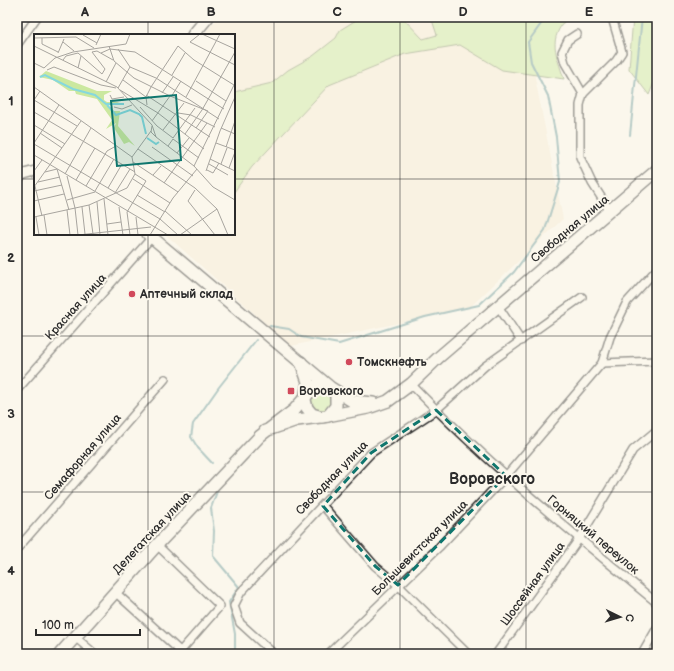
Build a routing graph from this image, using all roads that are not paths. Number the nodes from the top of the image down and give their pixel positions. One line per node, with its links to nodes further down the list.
1 (37, 17): 6 (street)
2 (208, 17): 4 (main road)
3 (613, 22): 7 (street)
4 (194, 34)
5 (577, 34): 7 (street)
6 (17, 45)
7 (583, 94): 12 (street)
8 (657, 170): 12 (main road, Свободная улица)
9 (34, 171): 10 (main road)
10 (20, 175): 11 (street)
11 (17, 184)
12 (610, 211): 16 (main road, Свободная улица)
13 (150, 236): 19 (main road); 24 (street, Красная улица)
14 (657, 269): 20 (street)
15 (582, 297): 17 (street, Свободная улица)
16 (498, 306): 17 (street); 22 (main road, Свободная улица)
17 (521, 341): 27 (street, Свободная улица)
18 (657, 361): 20 (street)
19 (301, 362): 23 (main road); 25 (main road)
20 (602, 363): 31 (street, Большевистская улица)
21 (165, 379): 35 (street, Семафорная улица)
22 (410, 384): 26 (main road, Свободная улица); 27 (street, Горняцкий переулок)
23 (331, 388): 25 (main road); 26 (main road); 28 (main road)
24 (17, 390)
25 (306, 395): 28 (main road); 29 (main road, Делегатская улица)
26 (388, 401): 28 (main road, Делегатская улица)
27 (436, 410): 31 (street, Горняцкий переулок); 32 (street, Свободная улица)
28 (322, 417): 29 (main road, Делегатская улица)
29 (265, 431): 34 (main road, Делегатская улица)
30 (656, 434): 33 (street, Шоссейная улица)
31 (506, 476): 33 (street, Горняцкий переулок); 36 (street, Большевистская улица)
32 (323, 506): 36 (street); 44 (street, Свободная улица)
33 (579, 539): 38 (street, Горняцкий переулок); 47 (street, Шоссейная улица)
34 (157, 546): 37 (main road, Делегатская улица); 41 (street)
35 (17, 549)
36 (398, 585): 45 (street, Большевистская улица); 46 (street)
37 (115, 592): 40 (main road, Делегатская улица); 41 (street)
38 (657, 603)
39 (657, 628): 48 (street)
40 (75, 637): 42 (main road, Делегатская улица); 43 (street)
41 (179, 653)
42 (60, 654)
43 (95, 654)
44 (274, 654)
45 (328, 654)
46 (468, 654)
47 (496, 654)
48 (642, 654)

